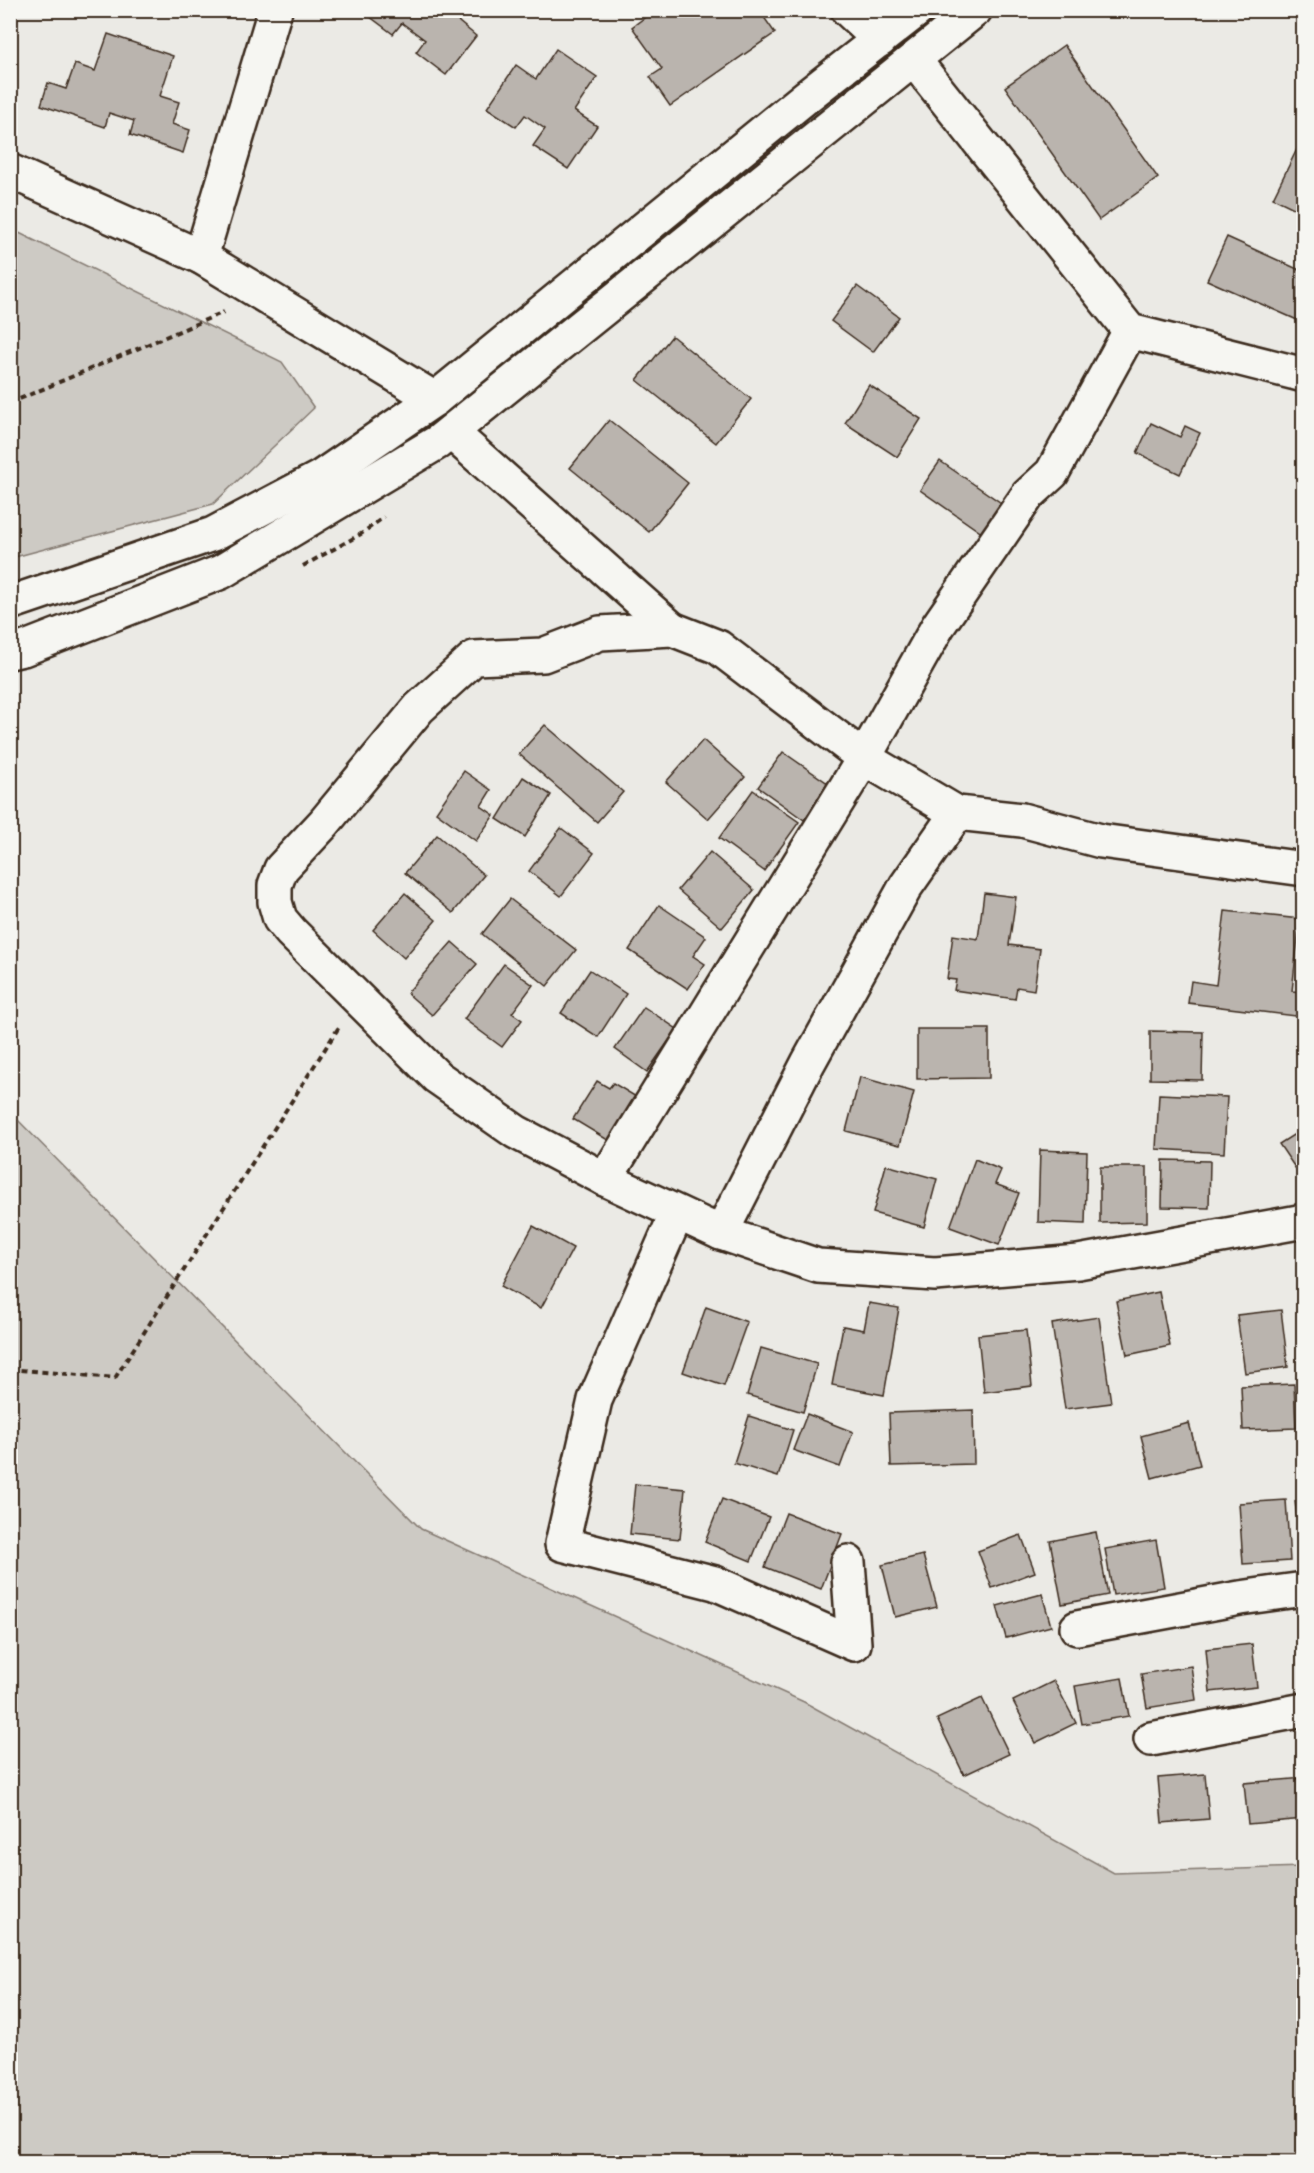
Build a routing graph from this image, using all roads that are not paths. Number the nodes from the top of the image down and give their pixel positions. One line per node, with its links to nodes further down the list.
1 (275, 10): 8 (street)
2 (848, 10): 5 (street)
3 (917, 10): 5 (street)
4 (975, 10): 6 (street)
5 (880, 40): 11 (street)
6 (914, 60): 9 (street); 12 (street)
7 (10, 171): 8 (street)
8 (201, 257): 11 (street)
9 (1130, 331): 10 (street); 16 (street)
10 (1304, 375)
11 (435, 399): 13 (street)
12 (451, 432): 14 (street); 15 (street)
13 (10, 603)
14 (672, 630): 16 (street); 19 (street)
15 (10, 652)
16 (864, 758): 17 (street); 19 (street)
17 (957, 813): 18 (street); 22 (street)
18 (1304, 869)
19 (604, 1179): 20 (street)
20 (677, 1213): 22 (street); 23 (street)
21 (1304, 1221): 22 (street)
22 (721, 1233)
23 (848, 1562)
24 (1304, 1589): 25 (street)
25 (1077, 1628)
26 (1304, 1710): 27 (street)
27 (1151, 1738)

